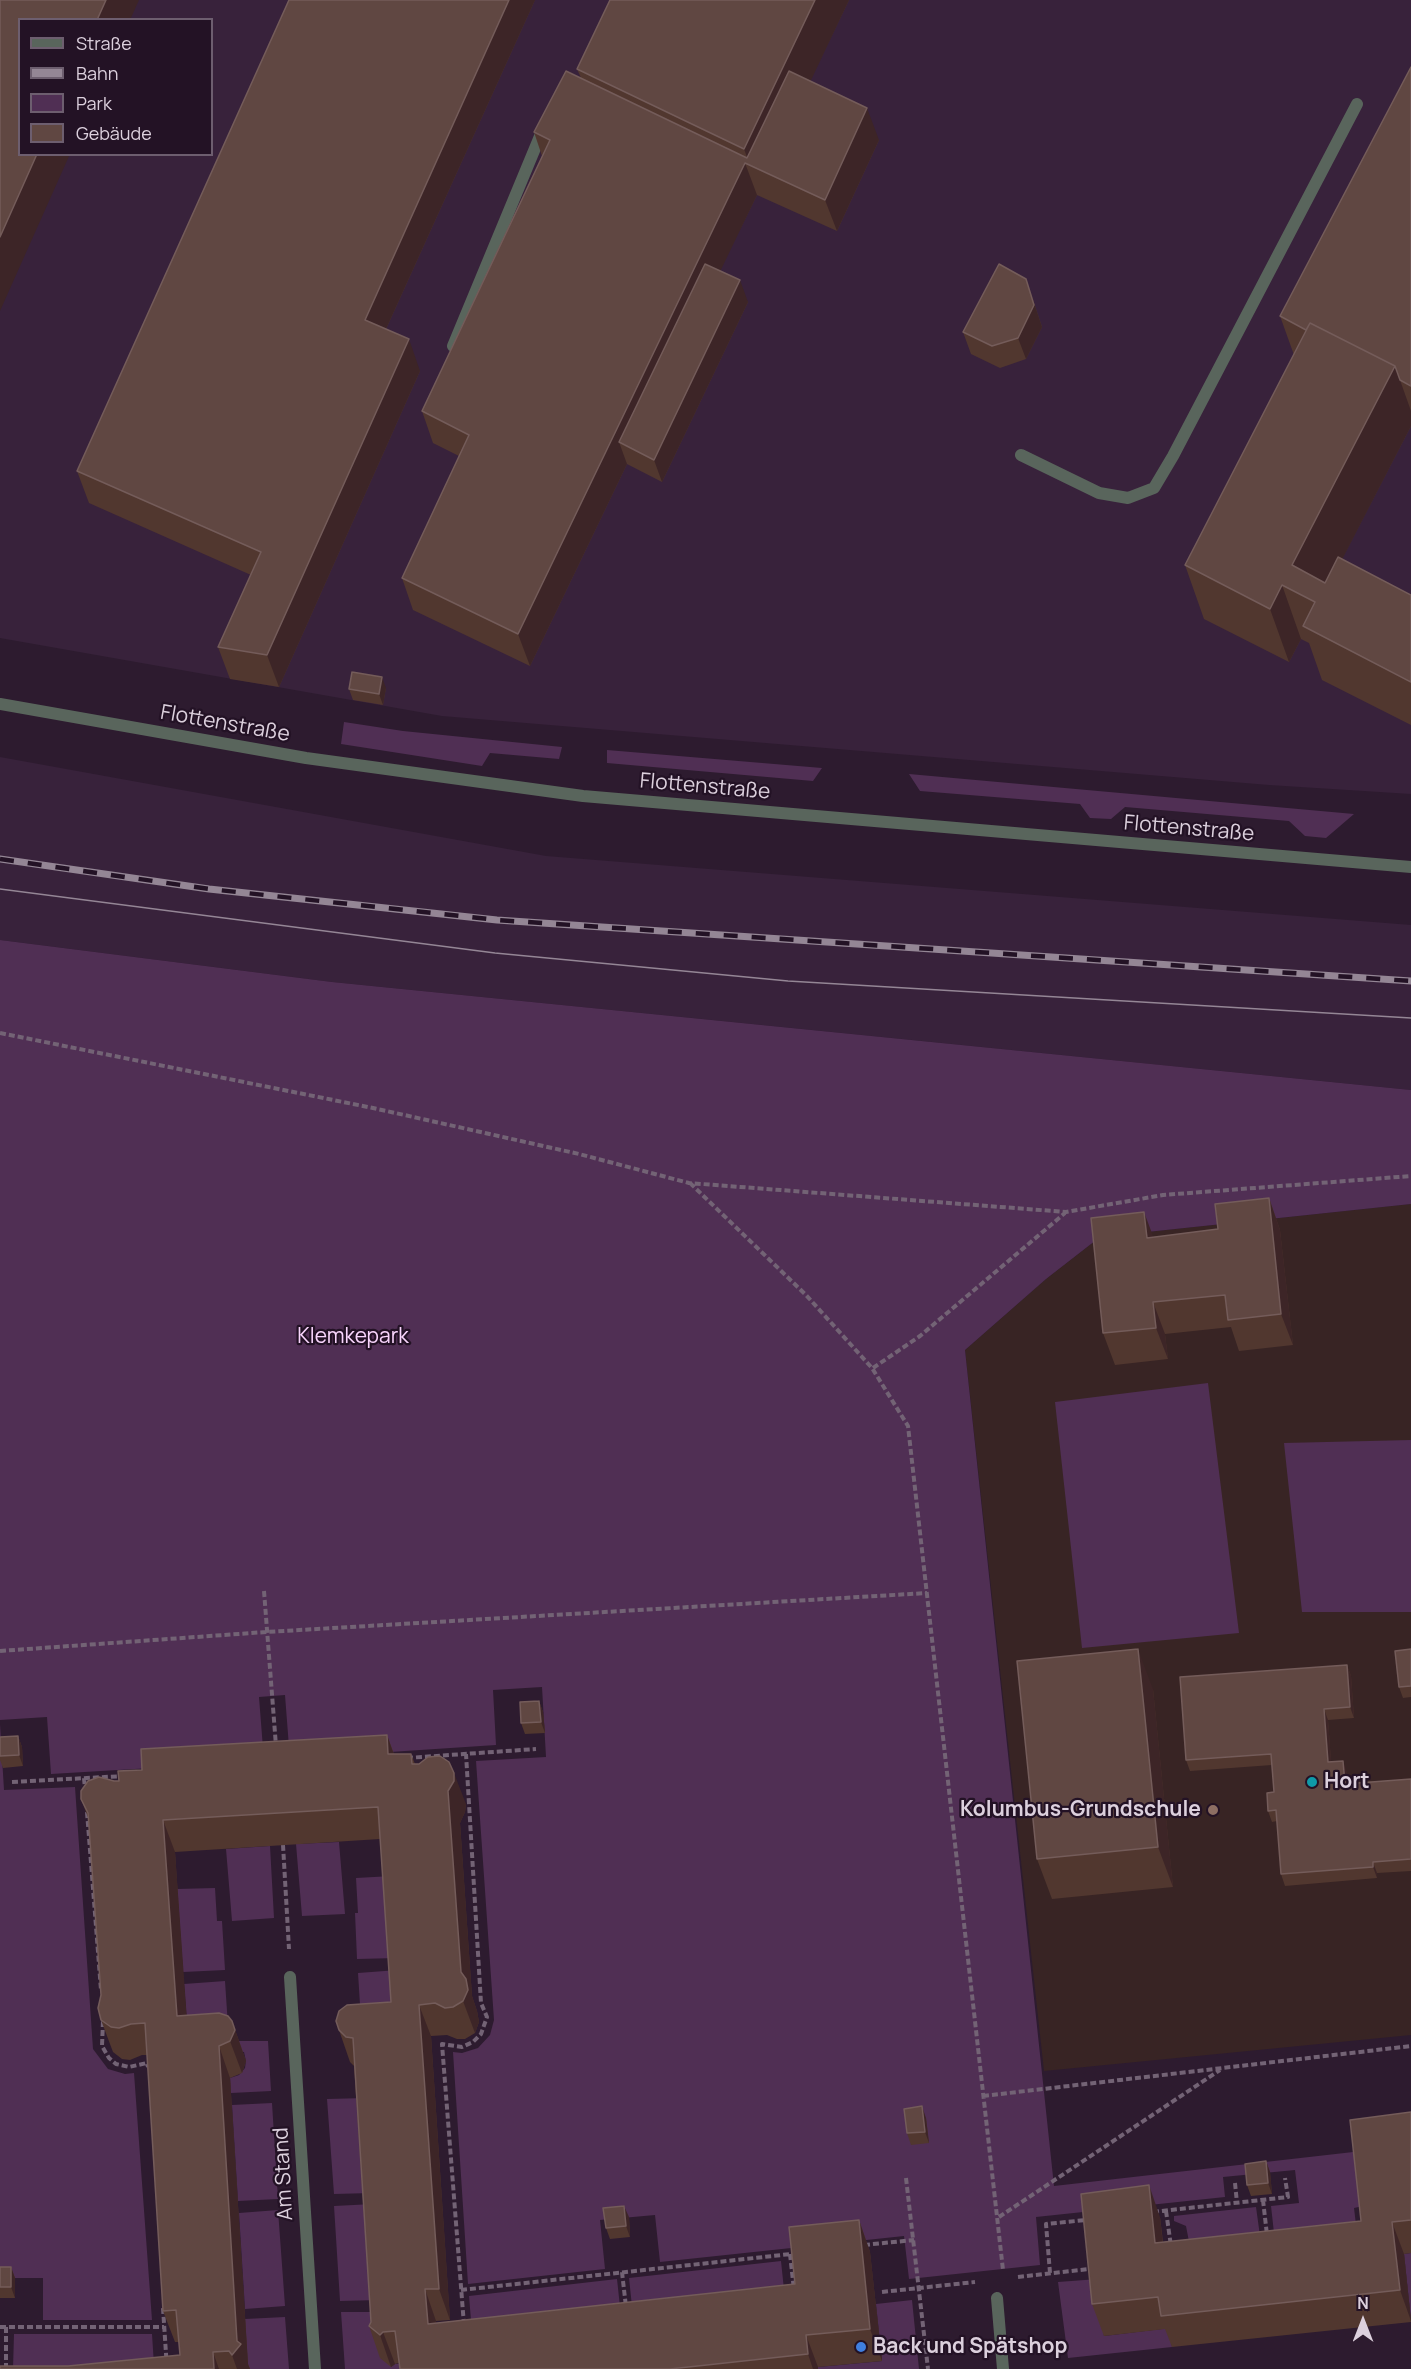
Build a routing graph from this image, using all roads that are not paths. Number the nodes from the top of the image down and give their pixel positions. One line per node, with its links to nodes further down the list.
1 (1357, 104): 4 (street)
2 (549, 114): 3 (street)
3 (448, 359)
4 (1021, 454)
5 (0, 704): 6 (street, Flottenstraße)
6 (1411, 867)
7 (290, 1977): 9 (street, Am Stand)
8 (997, 2298): 10 (street)
9 (315, 2369)
10 (1003, 2369)

